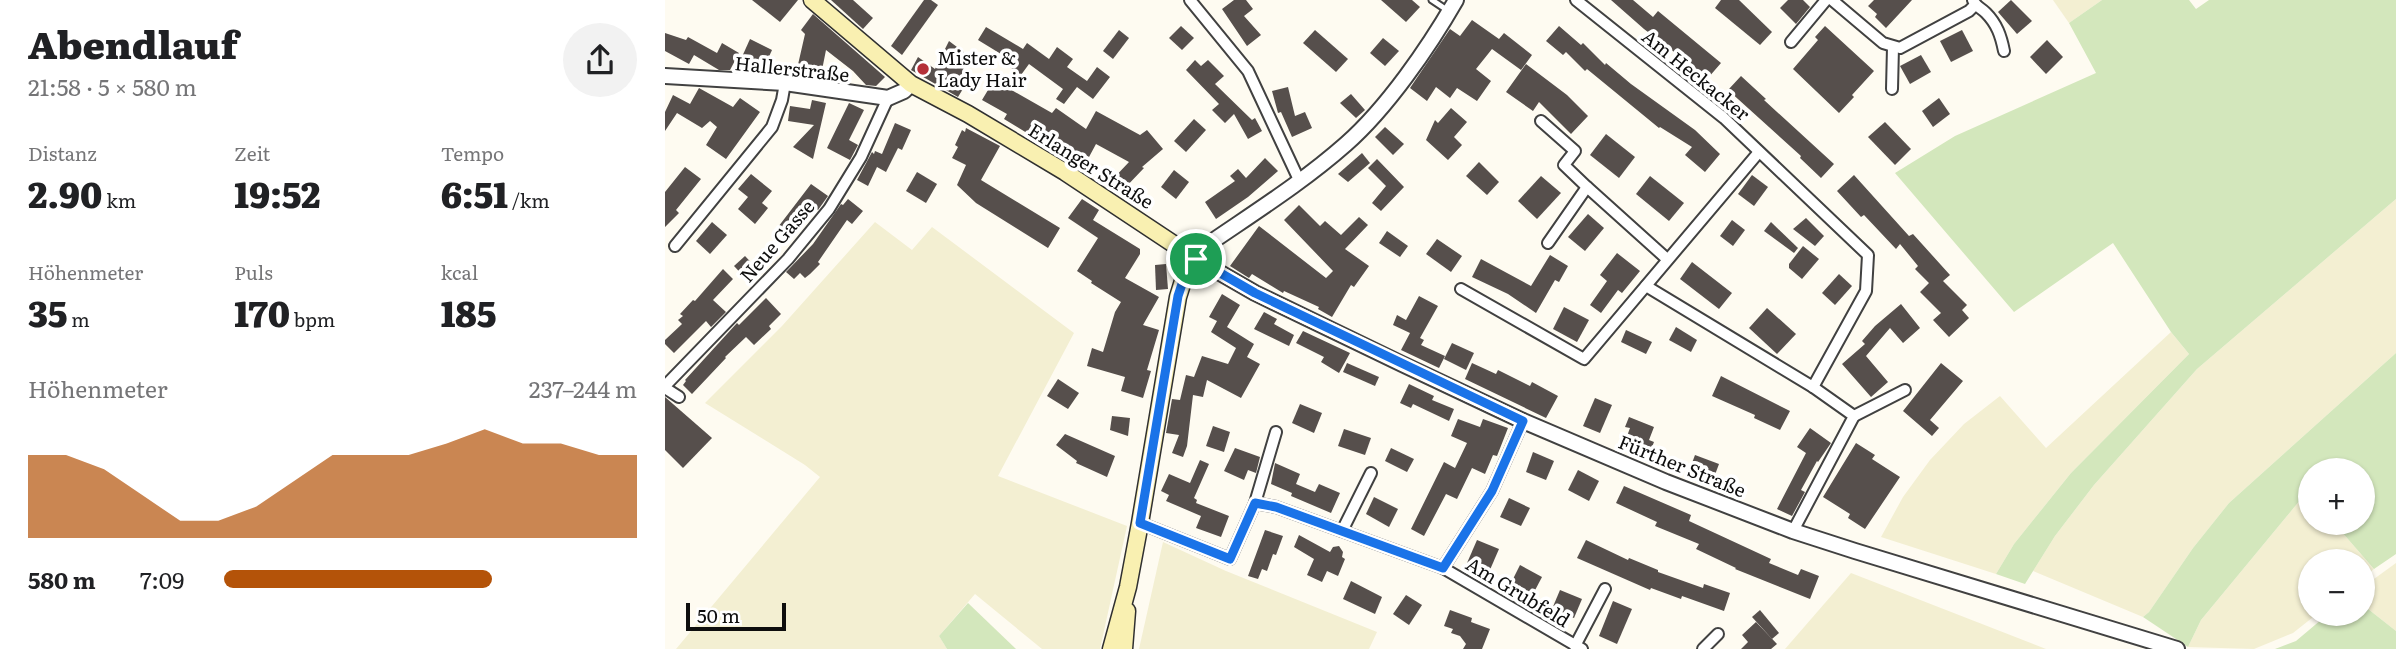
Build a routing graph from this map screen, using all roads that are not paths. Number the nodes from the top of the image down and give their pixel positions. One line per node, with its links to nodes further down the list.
1 (812, 0): 14 (main road, Erlanger Straße)
2 (1190, 0): 19 (street)
3 (1432, 0): 8 (lane)
4 (1576, 0): 18 (street, Am Heckacker)
5 (1826, 0): 9 (street)
6 (1832, 0): 10 (street)
7 (1974, 3): 10 (street); 11 (street)
8 (1453, 6): 19 (street)
9 (1791, 42)
10 (1893, 47): 15 (street)
11 (2004, 51)
12 (665, 76): 13 (street, Hallerstraße)
13 (785, 83): 16 (street, Hallerstraße); 22 (street)
14 (911, 84): 16 (street); 23 (main road, Erlanger Straße)
15 (1892, 89)
16 (888, 98): 27 (street, Neue Gasse)
17 (1541, 121): 20 (street)
18 (1759, 152): 24 (street); 28 (street, Am Heckacker)
19 (1300, 182): 23 (street)
20 (1587, 187): 21 (street); 24 (street)
21 (1548, 243)
22 (675, 246)
23 (1196, 259): 32 (street, Fürther Straße); 36 (main road)
24 (1667, 259): 25 (street)
25 (1646, 286): 26 (street); 28 (street)
26 (1461, 289)
27 (665, 387): 30 (street)
28 (1814, 387): 31 (street)
29 (1905, 390): 31 (street)
30 (679, 397)
31 (1854, 416): 38 (street)
32 (1523, 421): 38 (street, Fürther Straße); 39 (street, Am Grubfeld)
33 (1276, 432): 35 (street)
34 (1371, 473): 37 (street)
35 (1255, 503): 36 (street); 37 (street, Am Grubfeld)
36 (1140, 523): 40 (main road)
37 (1342, 531): 39 (street, Am Grubfeld)
38 (1793, 531): 44 (street, Fürther Straße)
39 (1443, 568): 43 (street, Am Grubfeld)
40 (1128, 587): 45 (main road); 46 (main road)
41 (1605, 589): 43 (street, Am Grubfeld)
42 (1718, 634): 47 (street)
43 (1578, 647)
44 (2173, 648)
45 (1111, 649)
46 (1124, 649)
47 (1703, 649)

